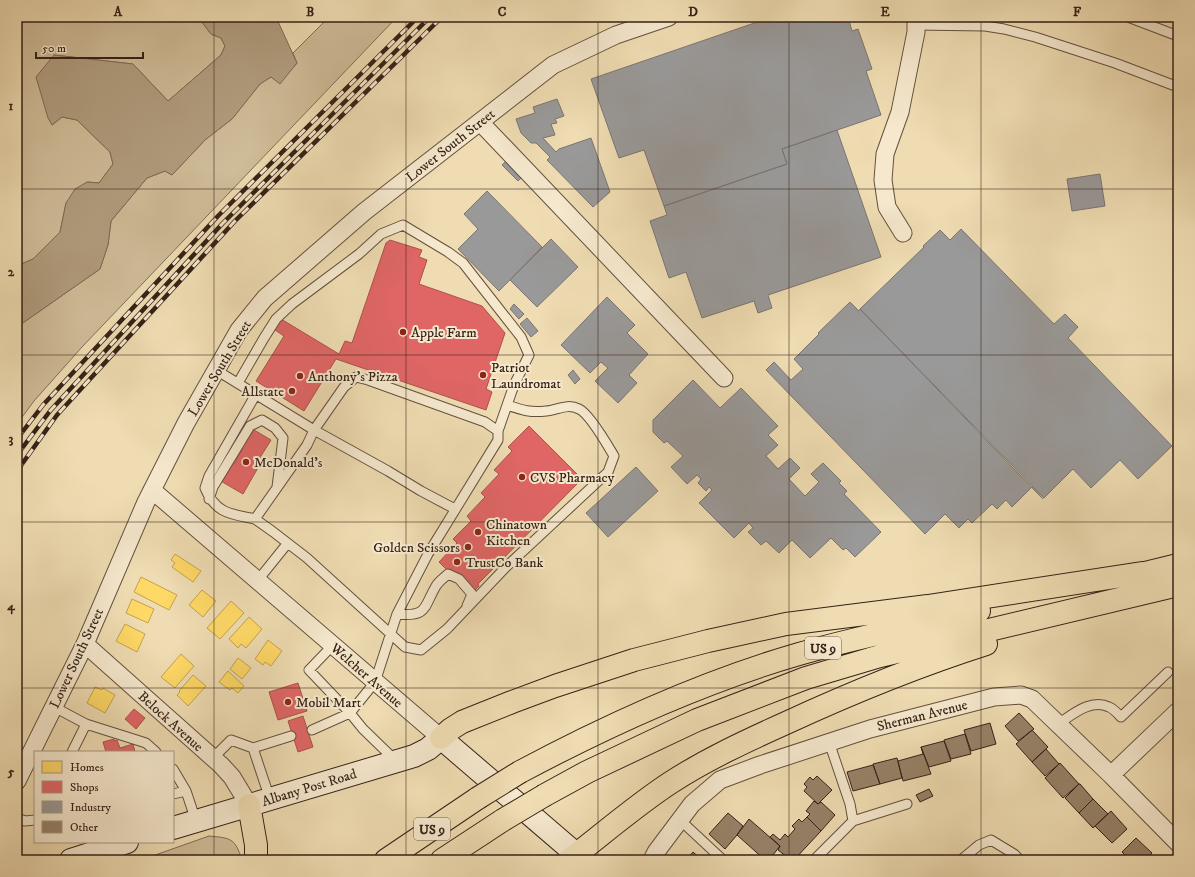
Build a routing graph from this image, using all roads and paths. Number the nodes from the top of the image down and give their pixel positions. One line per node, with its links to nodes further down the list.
1 (669, 17): 6 (street, Lower South Street)
2 (1128, 17): 4 (lane)
3 (916, 21): 5 (lane); 7 (street)
4 (1178, 36)
5 (1178, 87)
6 (480, 122): 8 (street, Lower South Street); 9 (street)
7 (903, 233)
8 (216, 370): 10 (lane); 16 (street, Lower South Street)
9 (724, 378)
10 (238, 383): 11 (lane); 12 (lane)
11 (256, 394): 13 (lane); 17 (lane)
12 (507, 405): 14 (lane); 25 (lane)
13 (314, 430): 14 (lane); 15 (lane); 18 (lane)
14 (498, 431): 18 (lane)
15 (277, 488): 17 (lane); 19 (lane)
16 (152, 490): 22 (street, Welcher Avenue); 28 (street, Lower South Street)
17 (209, 499): 19 (lane)
18 (455, 509): 26 (lane)
19 (255, 519): 20 (lane)
20 (287, 544): 22 (lane); 27 (lane)
21 (1178, 565): 23 (highway, US 9)
22 (258, 580): 29 (street, Welcher Avenue)
23 (1145, 583): 24 (highway, US 9); 39 (highway); 63 (highway); 66 (highway, US 9, bridge); 67 (highway, US 9, bridge)
24 (1178, 585)
25 (465, 612): 26 (lane); 27 (lane)
26 (397, 614): 27 (lane)
27 (390, 633): 31 (lane)
28 (85, 644): 32 (street, Lower South Street); 44 (street, Belock Avenue)
29 (333, 645): 31 (street, Welcher Avenue); 34 (lane)
30 (1168, 672): 36 (lane)
31 (375, 682): 34 (lane); 39 (street, Welcher Avenue)
32 (54, 707): 35 (lane); 48 (street, Lower South Street)
33 (1178, 712): 47 (street)
34 (350, 713): 37 (lane); 45 (lane)
35 (86, 724): 42 (lane); 43 (lane)
36 (1058, 724): 40 (street, Sherman Avenue); 47 (street, Sherman Avenue)
37 (312, 730)
38 (291, 736): 41 (lane)
39 (441, 738): 45 (main road, Albany Post Road); 63 (main road, Welcher Avenue)
40 (829, 742): 56 (street, Sherman Avenue); 58 (lane)
41 (253, 748): 44 (lane); 51 (lane)
42 (72, 751)
43 (155, 751)
44 (213, 758): 53 (street, Belock Avenue)
45 (396, 761): 51 (main road, Albany Post Road)
46 (174, 770): 49 (lane)
47 (1111, 775): 61 (street, Sherman Avenue)
48 (17, 781)
49 (186, 791): 50 (lane); 57 (lane)
50 (174, 794)
51 (270, 799): 53 (main road, Albany Post Road)
52 (907, 804): 58 (lane)
53 (249, 805): 57 (main road, Albany Post Road); 65 (highway)
54 (17, 818): 55 (lane)
55 (34, 820)
56 (680, 820): 68 (street, Sherman Avenue); 69 (lane)
57 (196, 821): 59 (main road, Albany Post Road)
58 (854, 822): 70 (lane)
59 (174, 828)
60 (124, 843): 62 (main road)
61 (1178, 843)
62 (104, 851): 64 (main road)
63 (576, 858)
64 (71, 860)
65 (256, 860)
66 (386, 860)
67 (442, 860)
68 (652, 860)
69 (723, 860)
70 (814, 860)
71 (961, 860): 72 (lane)
72 (1020, 860)

